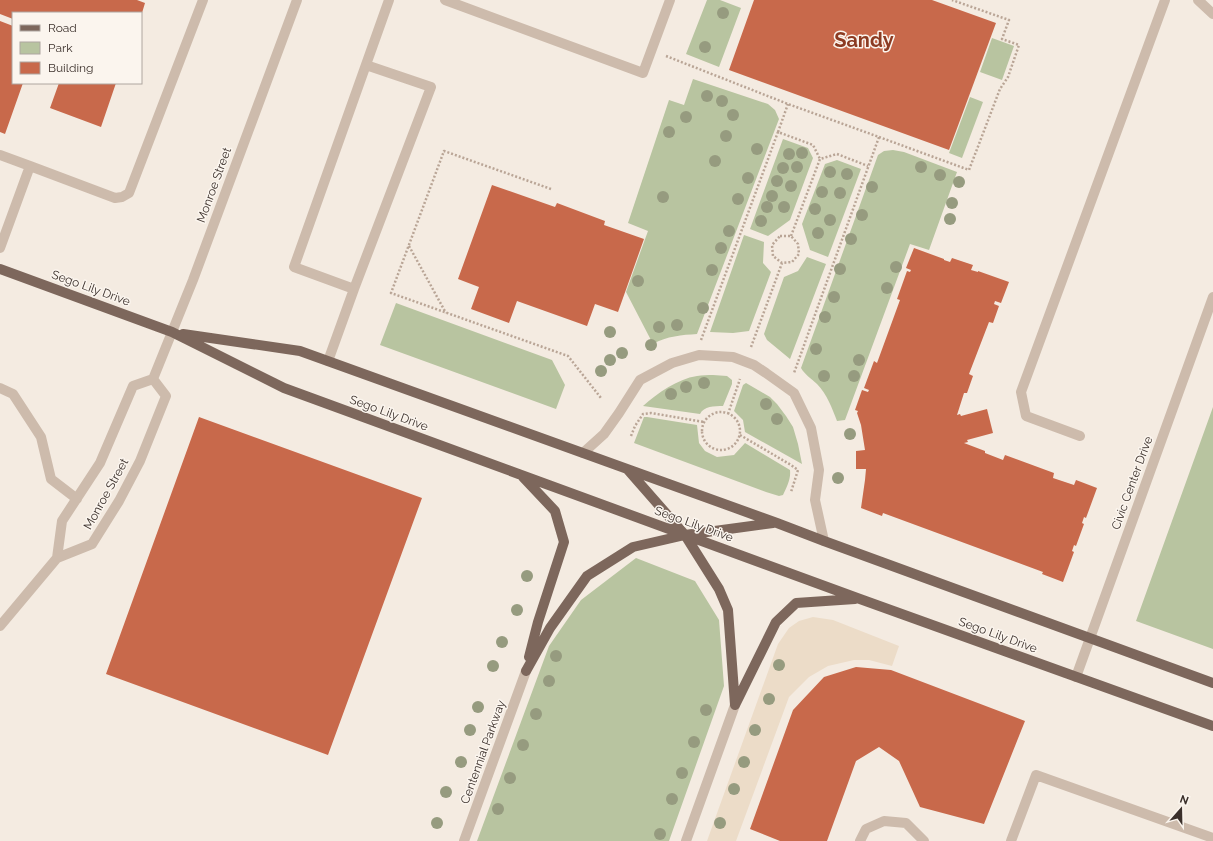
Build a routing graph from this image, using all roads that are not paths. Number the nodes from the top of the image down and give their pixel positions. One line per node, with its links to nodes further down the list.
1 (203, 0): 11 (street)
2 (297, 0): 16 (street, Monroe Street)
3 (389, 0): 9 (street)
4 (445, 0): 5 (street)
5 (670, 0)
6 (1165, 0): 20 (street)
7 (1198, 0): 8 (street)
8 (1213, 14)
9 (366, 65): 14 (street); 14 (street)
10 (0, 155): 11 (street)
11 (30, 166): 12 (street)
12 (0, 248)
13 (0, 268): 16 (main road, Sego Lily Drive)
14 (354, 289): 17 (street)
15 (1213, 297): 31 (street, Civic Center Drive)
16 (172, 332): 17 (main road, Sego Lily Drive); 18 (street, Monroe Street); 23 (main road, Sego Lily Drive)
17 (328, 362): 21 (main road, Sego Lily Drive)
18 (153, 379): 24 (street, Monroe Street); 28 (street, Monroe Street)
19 (0, 388): 24 (street)
20 (1080, 436)
21 (582, 453): 22 (main road, Sego Lily Drive); 27 (street)
22 (627, 469): 25 (main road, Sego Lily Drive); 26 (main road)
23 (522, 475): 26 (main road, Sego Lily Drive); 32 (main road)
24 (77, 499): 28 (street, Monroe Street)
25 (777, 523): 26 (main road); 27 (main road, Sego Lily Drive)
26 (685, 535): 29 (main road, Sego Lily Drive); 32 (main road); 35 (main road)
27 (824, 541): 31 (main road, Sego Lily Drive)
28 (58, 558): 30 (street, Monroe Street)
29 (860, 599): 33 (main road, Sego Lily Drive); 35 (main road)
30 (0, 626)
31 (1091, 638): 33 (street, Civic Center Drive); 34 (main road, Sego Lily Drive)
32 (526, 671): 38 (street, Centennial Parkway)
33 (1076, 677): 36 (main road, Sego Lily Drive)
34 (1213, 684)
35 (734, 705): 39 (street)
36 (1213, 726)
37 (1213, 838): 42 (street)
38 (464, 841)
39 (686, 841)
40 (860, 841): 41 (street)
41 (924, 841)
42 (1011, 841)

